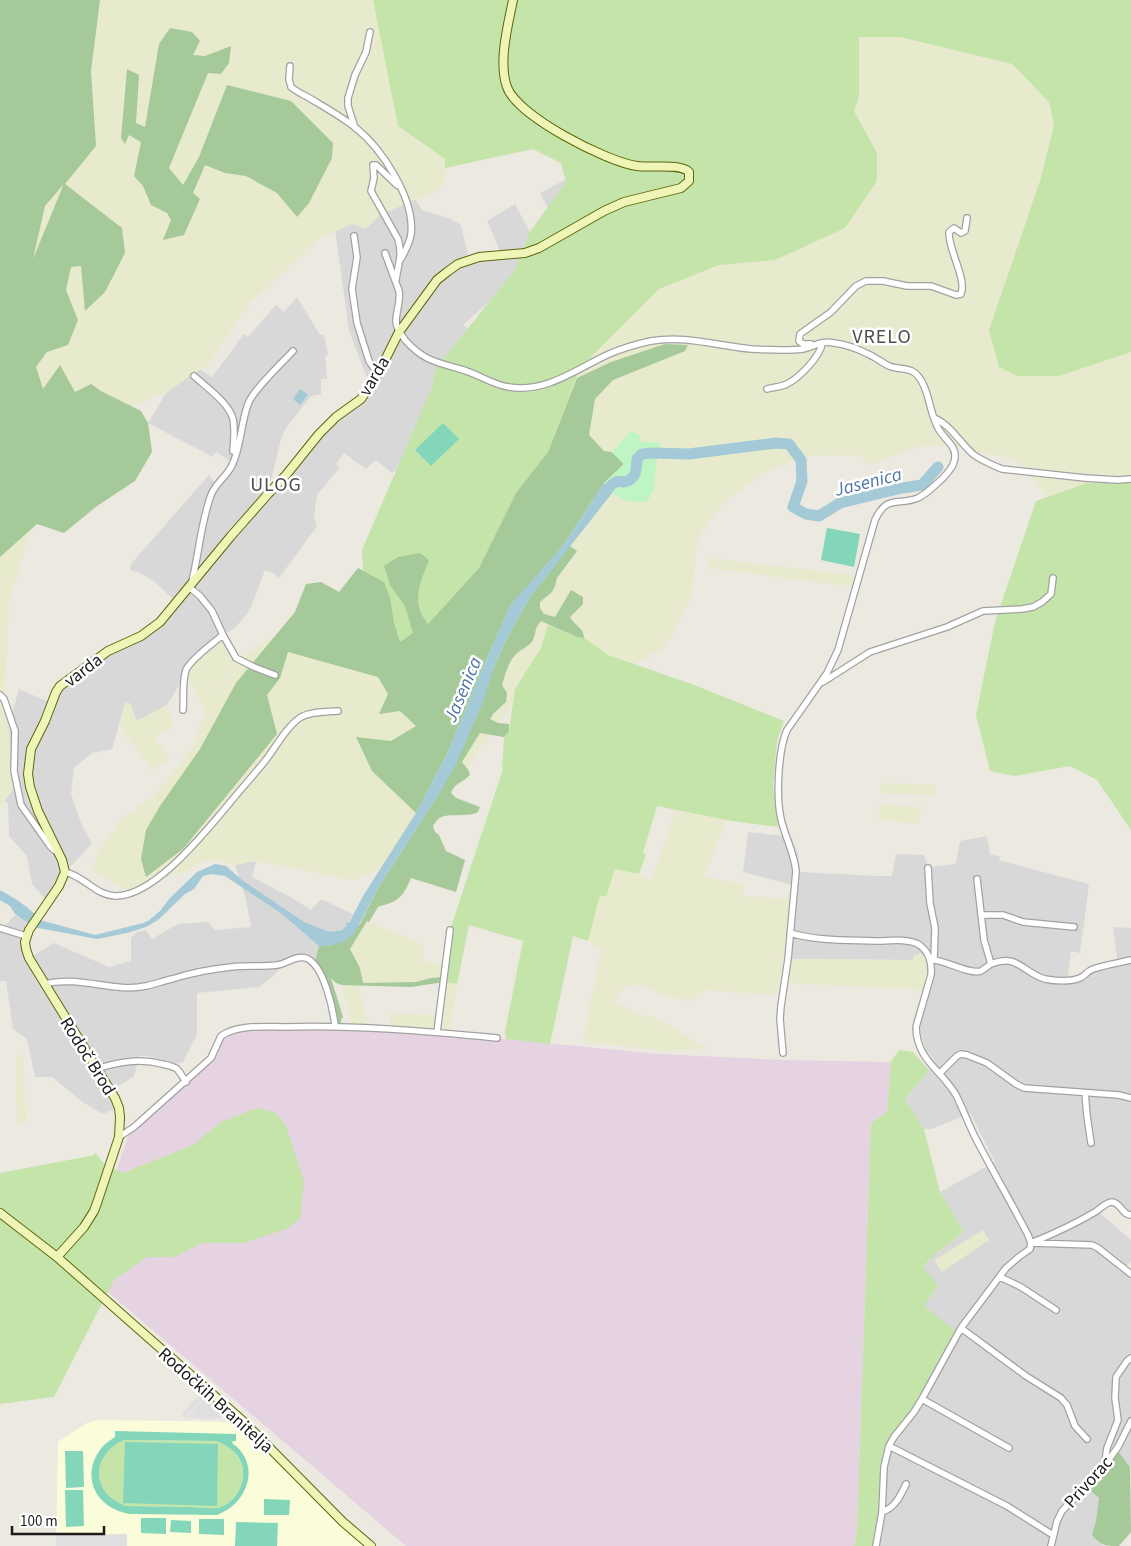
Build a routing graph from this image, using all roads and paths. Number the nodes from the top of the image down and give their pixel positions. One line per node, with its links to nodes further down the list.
1 (513, 0): 11 (street, varda)
2 (370, 32): 4 (street)
3 (290, 66): 4 (street)
4 (355, 128): 5 (street)
5 (402, 190): 9 (street); 9 (street)
6 (967, 218): 13 (street)
7 (354, 236): 15 (street)
8 (385, 253): 10 (street)
9 (401, 259): 10 (street)
10 (396, 282): 11 (street)
11 (399, 332): 13 (street); 15 (street, varda)
12 (822, 343): 13 (street); 17 (street); 18 (street)
13 (814, 344)
14 (293, 351): 19 (street)
15 (378, 374): 22 (street, varda)
16 (194, 376): 19 (street)
17 (767, 389)
18 (934, 418): 20 (street); 25 (street)
19 (233, 463): 22 (street)
20 (1131, 479)
21 (1053, 578): 25 (street)
22 (191, 584): 23 (street); 29 (street, varda)
23 (223, 635): 24 (street); 27 (street)
24 (276, 675)
25 (819, 684): 38 (street)
26 (0, 695): 29 (street)
27 (183, 710)
28 (338, 711): 31 (street)
29 (59, 853): 31 (street, varda)
30 (928, 868): 39 (street)
31 (65, 872): 37 (street)
32 (977, 879): 33 (street)
33 (982, 915): 34 (street); 41 (street)
34 (1074, 927)
35 (0, 928): 37 (street)
36 (450, 930): 44 (street)
37 (27, 933): 42 (street, Rodoč Brod)
38 (790, 933): 39 (street); 46 (street)
39 (932, 960): 41 (street); 48 (street)
40 (1131, 960): 41 (street)
41 (991, 964)
42 (44, 984): 43 (street); 47 (street, Rodoč Brod)
43 (335, 1026): 44 (street); 49 (street)
44 (437, 1032): 45 (street)
45 (497, 1038)
46 (783, 1053)
47 (96, 1069): 49 (street); 52 (street, Rodoč Brod)
48 (940, 1073): 50 (street); 56 (street)
49 (186, 1082): 52 (street)
50 (1085, 1093): 51 (street); 53 (street)
51 (1131, 1098)
52 (119, 1137): 57 (street, Rodoč Brod)
53 (1091, 1143)
54 (0, 1213): 57 (street, Rodočkih Branitelja)
55 (1131, 1215): 56 (street)
56 (1031, 1243): 58 (street); 59 (street)
57 (57, 1257): 71 (street, Rodočkih Branitelja)
58 (1131, 1274)
59 (1000, 1277): 60 (street); 61 (street)
60 (1056, 1310)
61 (961, 1328): 63 (street); 65 (street)
62 (1131, 1358): 68 (street)
63 (922, 1399): 66 (street); 67 (street)
64 (1131, 1421): 68 (street, Privorac)
65 (1087, 1439)
66 (889, 1446): 70 (street); 72 (street)
67 (1009, 1448)
68 (1104, 1466): 72 (street, Privorac)
69 (906, 1484): 70 (street)
70 (882, 1512): 75 (street)
71 (346, 1525): 73 (street); 74 (street, Rodočkih Branitelja)
72 (1053, 1534): 76 (street, Privorac)
73 (364, 1546)
74 (371, 1546)
75 (876, 1546)
76 (1052, 1546)

